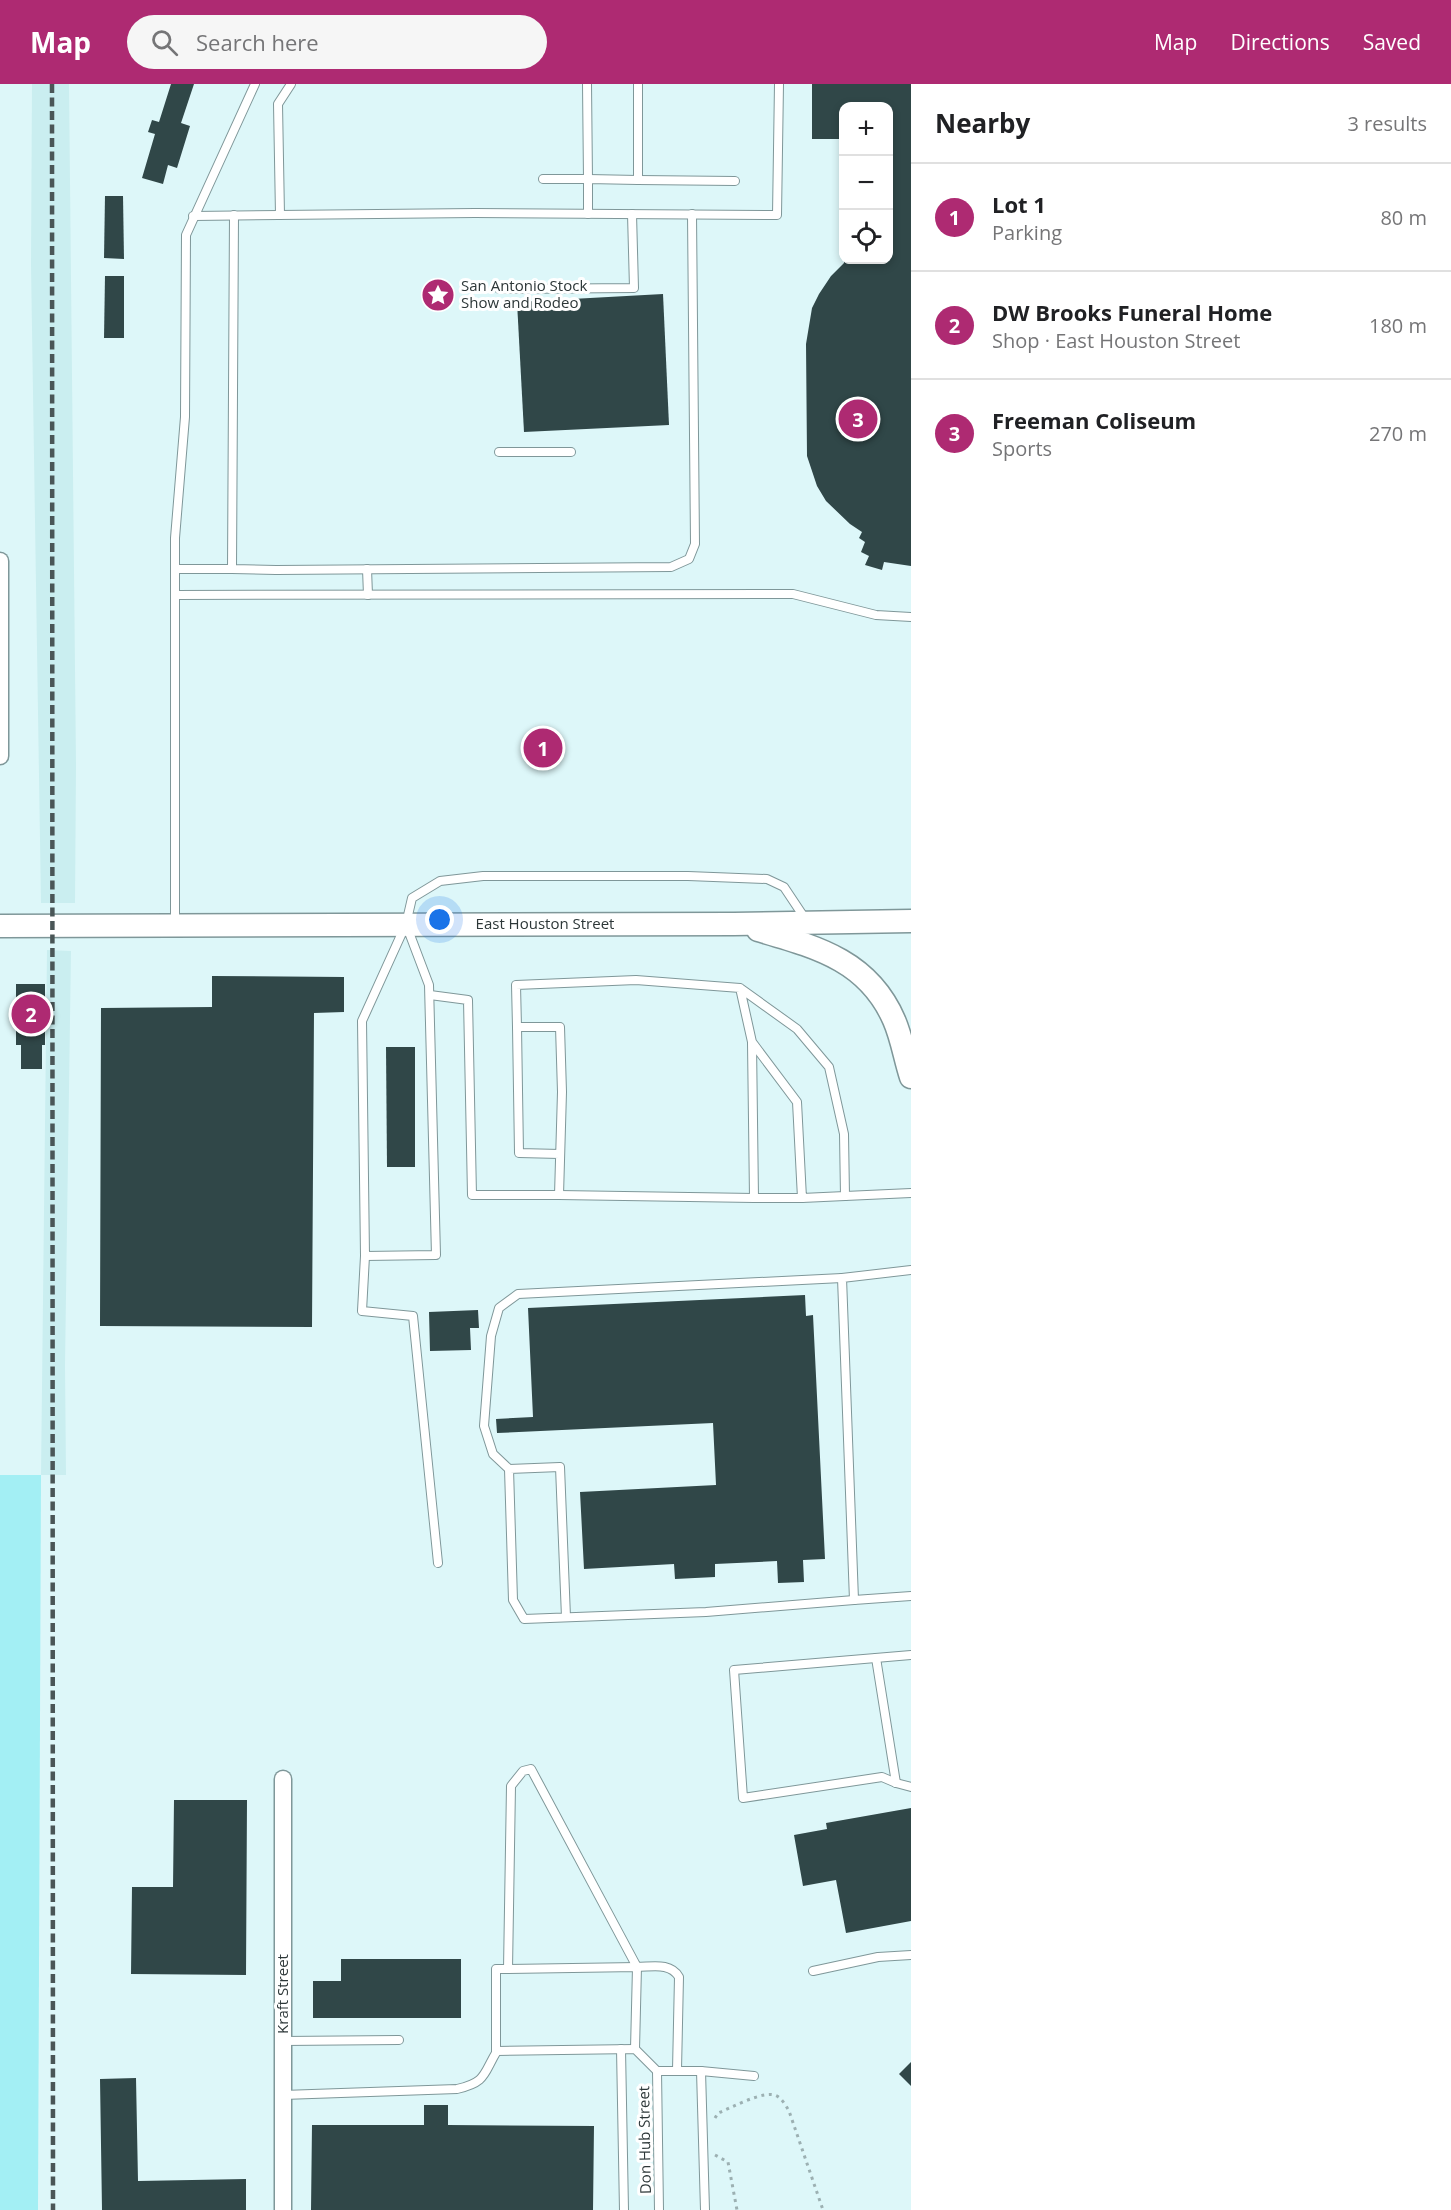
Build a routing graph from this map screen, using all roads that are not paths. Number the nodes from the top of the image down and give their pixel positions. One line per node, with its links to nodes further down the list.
1 (255, 84): 15 (lane)
2 (291, 84): 14 (lane)
3 (587, 84): 7 (lane)
4 (638, 84): 8 (lane)
5 (778, 84): 12 (lane)
6 (543, 179): 7 (lane)
7 (588, 179): 8 (lane); 10 (lane)
8 (638, 180): 9 (lane)
9 (735, 181)
10 (588, 214): 11 (lane); 14 (lane)
11 (632, 214): 12 (lane); 16 (lane)
12 (692, 214): 22 (lane)
13 (234, 215): 14 (lane); 15 (lane); 21 (lane)
14 (280, 215)
15 (193, 216): 20 (lane)
16 (498, 289)
17 (499, 452): 18 (lane)
18 (571, 452)
19 (0, 561): 23 (street)
20 (174, 569): 21 (lane); 24 (lane)
21 (232, 569): 22 (lane)
22 (367, 569): 25 (lane)
23 (0, 584): 27 (street)
24 (174, 595): 25 (lane); 33 (lane)
25 (368, 595): 26 (lane)
26 (911, 617)
27 (0, 710): 28 (street)
28 (0, 756)
29 (911, 921): 30 (main road, East Houston Street)
30 (807, 922): 31 (lane); 32 (main road, East Houston Street)
31 (406, 924): 32 (main road, East Houston Street); 33 (main road, East Houston Street); 36 (lane); 46 (lane)
32 (734, 924): 39 (main road)
33 (175, 925): 34 (main road, East Houston Street)
34 (0, 926)
35 (740, 988): 37 (lane); 38 (lane); 43 (lane)
36 (430, 995): 42 (lane); 46 (lane)
37 (517, 1027): 40 (lane); 40 (lane)
38 (752, 1042): 44 (lane); 45 (lane)
39 (911, 1077)
40 (560, 1154): 42 (lane)
41 (911, 1193): 43 (lane)
42 (559, 1195): 44 (lane)
43 (845, 1196): 45 (lane)
44 (754, 1198): 45 (lane)
45 (802, 1198)
46 (365, 1256): 50 (lane)
47 (911, 1270): 48 (lane)
48 (842, 1278): 49 (lane); 52 (lane)
49 (509, 1469): 53 (lane); 53 (lane)
50 (438, 1563)
51 (911, 1596): 52 (lane)
52 (854, 1600): 53 (lane)
53 (566, 1617)
54 (911, 1655): 55 (lane)
55 (876, 1658): 57 (lane); 57 (lane)
56 (283, 1779): 64 (street, Kraft Street)
57 (896, 1783): 58 (lane)
58 (911, 1787)
59 (911, 1955): 62 (lane)
60 (637, 1967): 61 (lane); 61 (lane); 66 (lane); 68 (lane)
61 (508, 1969): 67 (lane)
62 (813, 1971)
63 (399, 2040): 64 (lane)
64 (283, 2041): 72 (street, Kraft Street)
65 (621, 2049): 66 (lane); 67 (lane); 74 (lane)
66 (635, 2049): 69 (lane)
67 (496, 2052): 72 (lane)
68 (677, 2070): 69 (lane); 70 (lane)
69 (657, 2071): 75 (lane, Don Hub Street)
70 (701, 2071): 71 (lane); 76 (lane)
71 (754, 2076)
72 (283, 2095): 73 (street, Kraft Street)
73 (283, 2210)
74 (624, 2210)
75 (659, 2210)
76 (705, 2210)

